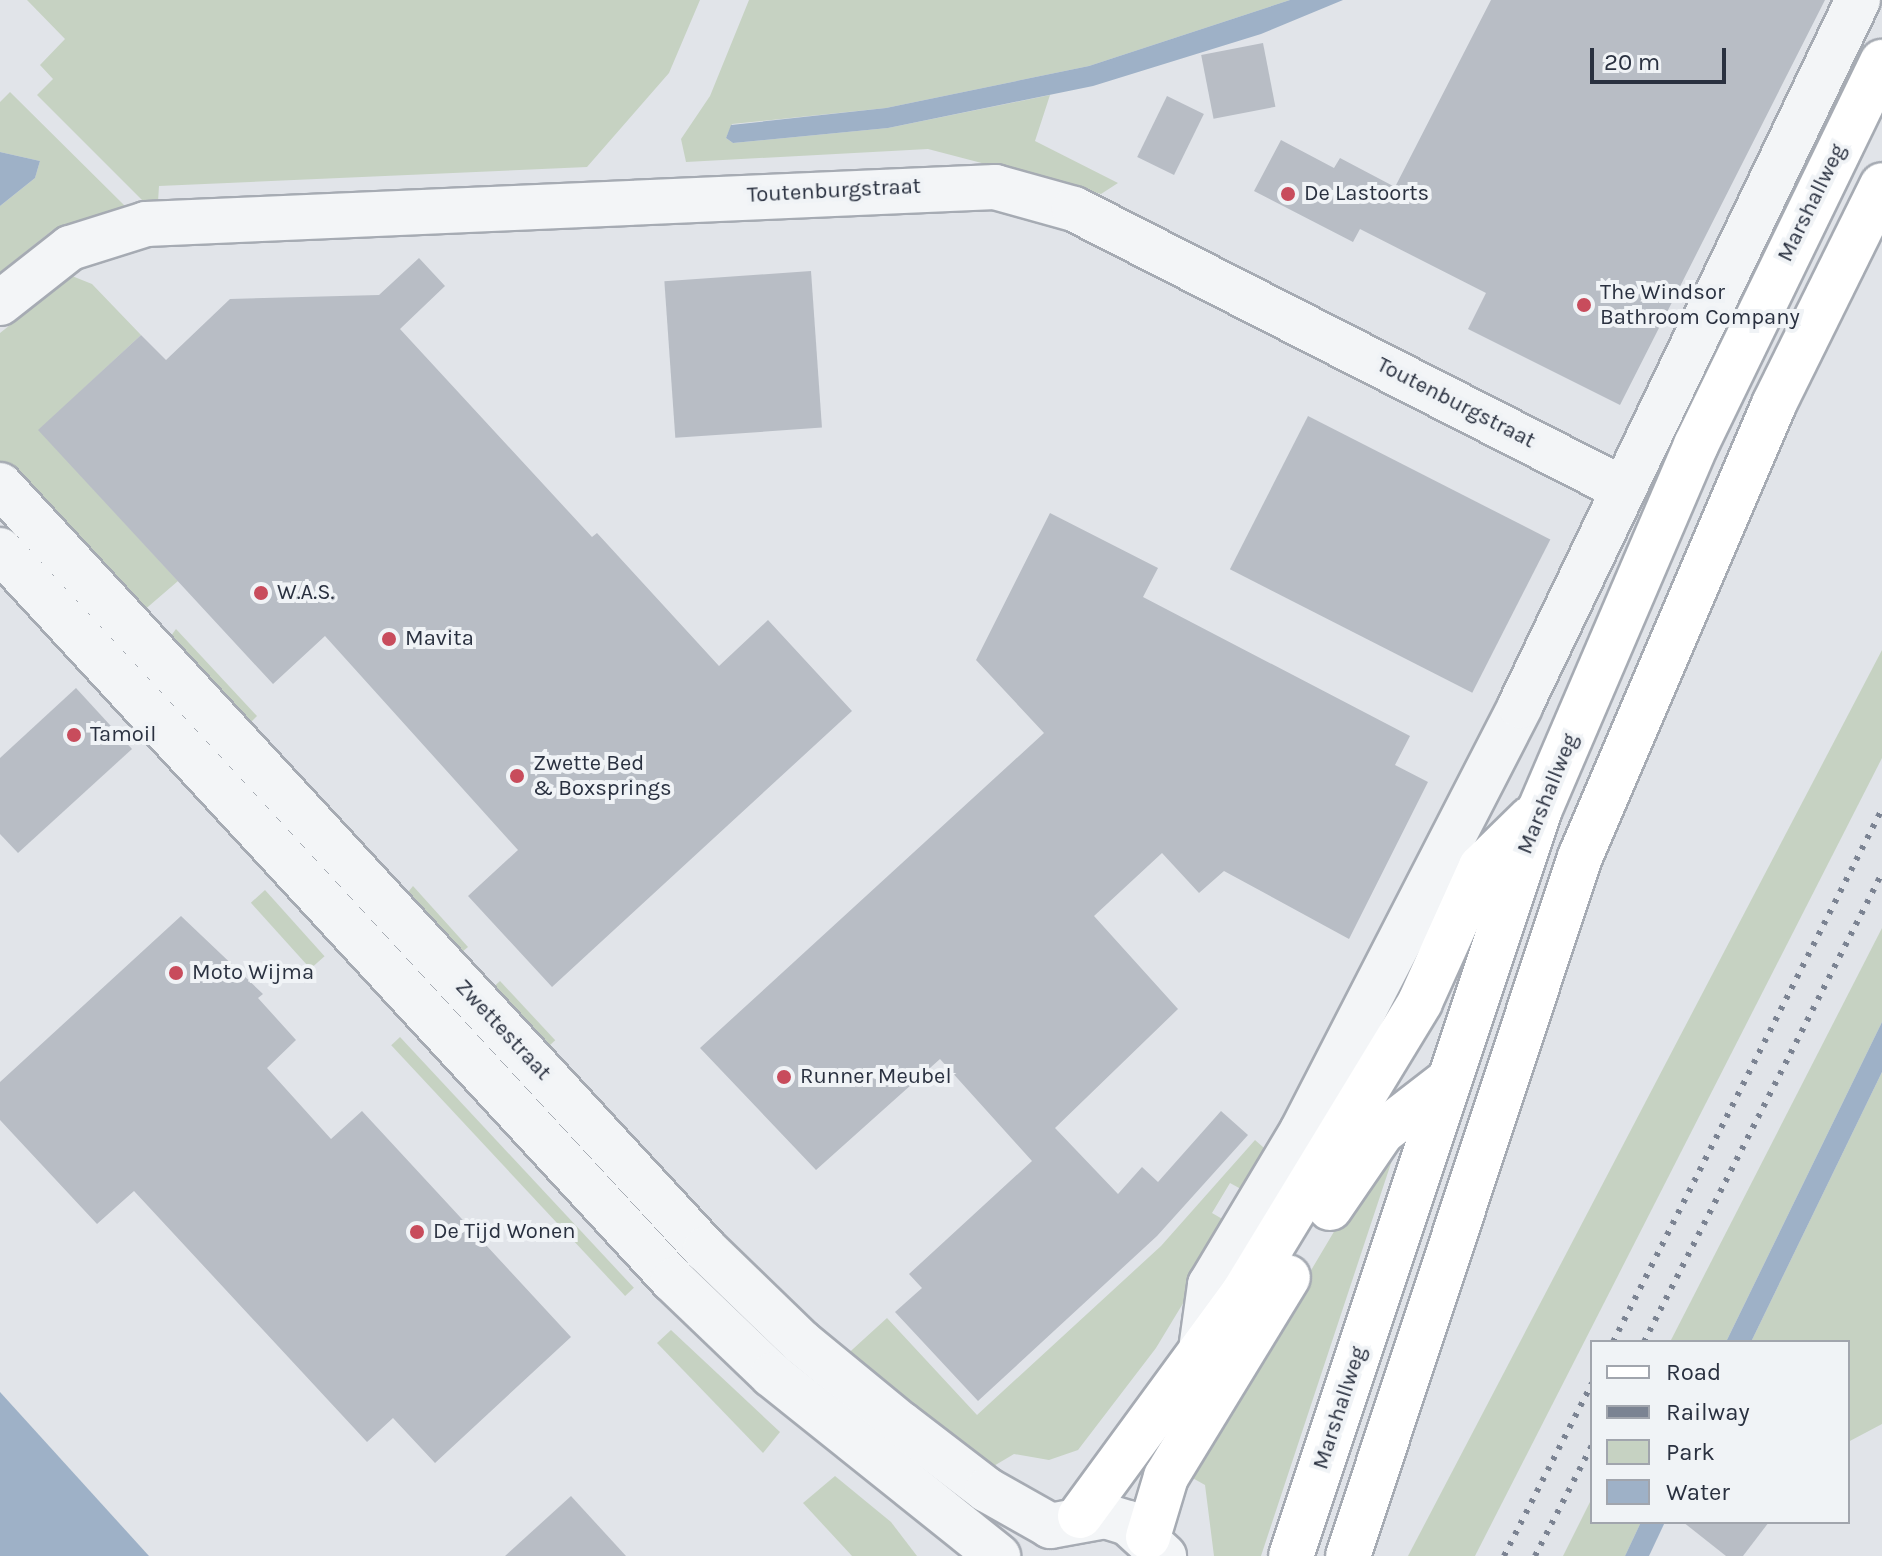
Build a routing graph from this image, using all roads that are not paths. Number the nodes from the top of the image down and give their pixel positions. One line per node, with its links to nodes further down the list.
1 (1858, 0): 6 (street)
2 (1882, 62): 8 (main road, Marshallweg)
3 (1882, 185): 9 (main road)
4 (0, 303): 6 (street, Toutenburgstraat)
5 (0, 485): 12 (street, Zwettestraat)
6 (1621, 488): 11 (street)
7 (0, 550): 14 (street, Zwettestraat)
8 (1540, 809): 10 (main road, Marshallweg); 11 (main road)
9 (1514, 1041): 10 (main road); 16 (main road)
10 (1442, 1085): 13 (main road); 15 (main road, Marshallweg)
11 (1200, 1357): 12 (main road)
12 (1051, 1533): 13 (street)
13 (1156, 1546)
14 (998, 1556)
15 (1291, 1556)
16 (1348, 1556)

